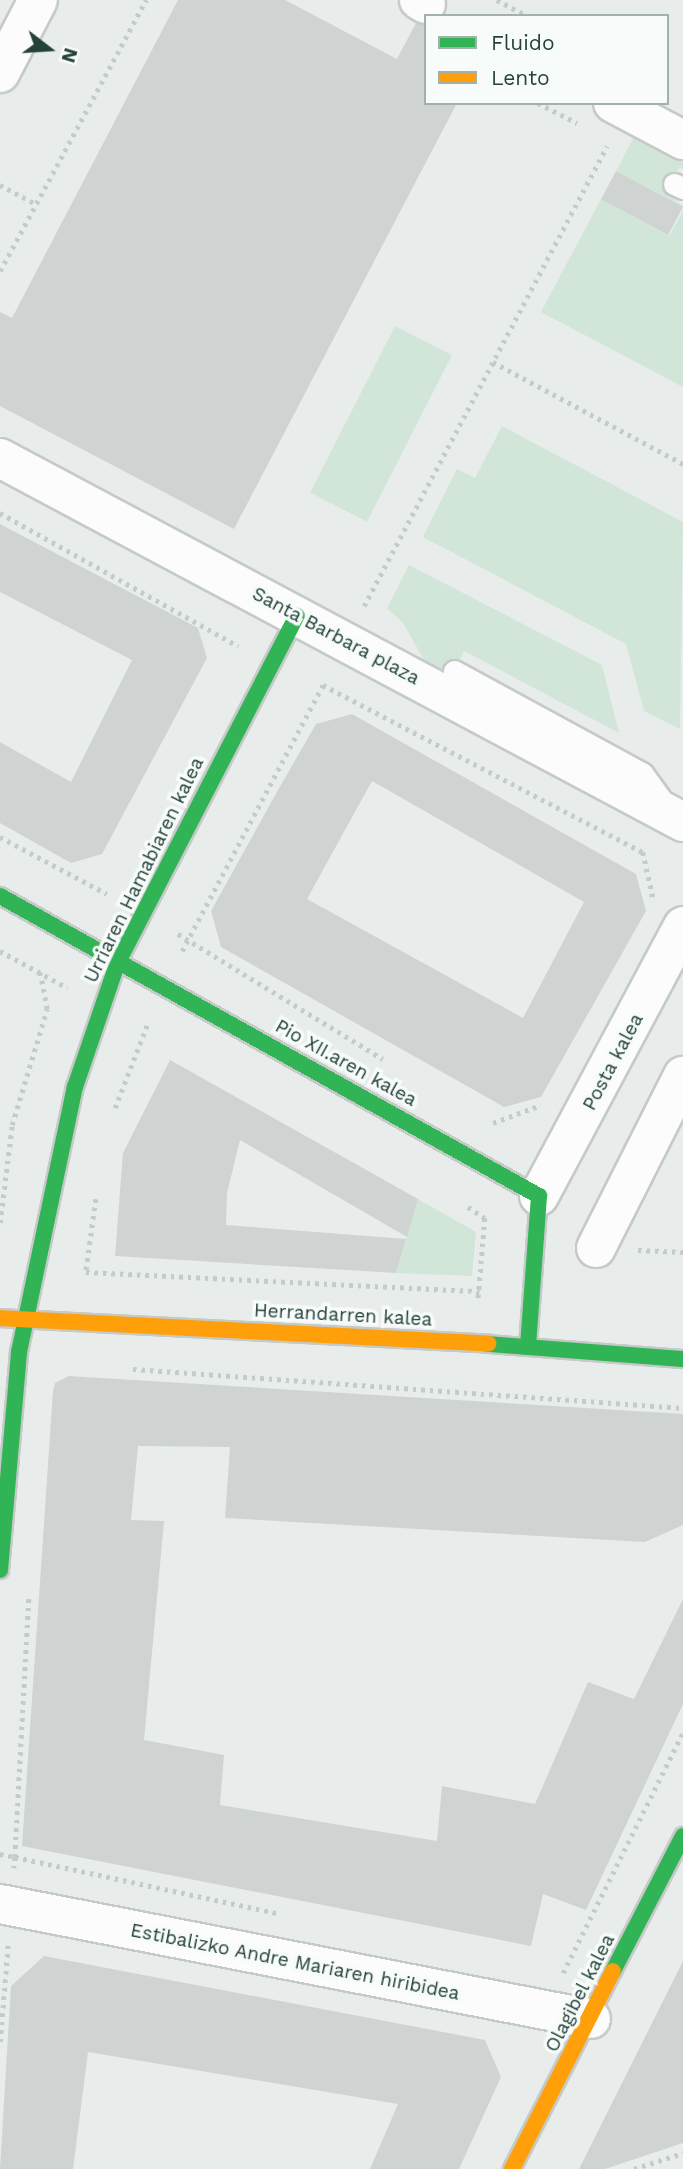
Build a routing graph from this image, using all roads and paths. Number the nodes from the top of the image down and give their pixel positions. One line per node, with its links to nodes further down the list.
1 (38, 0): 5 (street)
2 (146, 0): 11 (path)
3 (497, 0): 4 (path)
4 (523, 14)
5 (0, 73)
6 (548, 105): 7 (path)
7 (600, 116): 8 (street)
8 (683, 140)
9 (610, 141): 13 (path)
10 (0, 185): 11 (path)
11 (36, 204): 12 (path)
12 (0, 271)
13 (493, 362): 15 (path); 18 (path)
14 (0, 457): 17 (street, Santa Barbara plaza)
15 (683, 464)
16 (0, 513): 19 (path)
17 (296, 615): 18 (street, Santa Barbara plaza); 21 (main road, Urriaren Hamabiaren kalea)
18 (346, 641): 23 (path); 24 (street, Santa Barbara plaza)
19 (239, 646): 20 (path); 21 (path)
20 (233, 658)
21 (272, 663): 23 (path); 33 (main road, Urriaren Hamabiaren kalea)
22 (454, 671): 24 (lane)
23 (323, 685): 29 (path); 31 (path)
24 (677, 819)
25 (0, 837): 27 (path)
26 (113, 884): 27 (path)
27 (89, 887): 30 (path)
28 (0, 896): 30 (main road, Pio XII.aren kalea)
29 (669, 915): 45 (street, Posta kalea)
30 (63, 932): 33 (main road, Pio XII.aren kalea); 34 (path)
31 (188, 939): 35 (path); 39 (path)
32 (0, 951): 34 (path)
33 (117, 964): 35 (main road, Pio XII.aren kalea); 36 (main road, Urriaren Hamabiaren kalea)
34 (40, 973): 36 (path); 46 (path)
35 (163, 988): 37 (path); 43 (main road, Pio XII.aren kalea)
36 (101, 1004): 37 (path); 49 (main road, Urriaren Hamabiaren kalea)
37 (146, 1026): 38 (path); 42 (path)
38 (157, 1030)
39 (385, 1060)
40 (683, 1076): 47 (street)
41 (551, 1101): 43 (path)
42 (114, 1111)
43 (471, 1155): 44 (path); 45 (main road, Pio XII.aren kalea)
44 (97, 1190)
45 (539, 1196): 50 (main road)
46 (0, 1223)
47 (596, 1248)
48 (0, 1318): 49 (main road, Herrandarren kalea)
49 (26, 1320): 50 (main road, Herrandarren kalea); 54 (main road, Urriaren Hamabiaren kalea)
50 (528, 1346): 51 (main road, Herrandarren kalea)
51 (683, 1359)
52 (129, 1368): 53 (path)
53 (683, 1408)
54 (0, 1570)
55 (30, 1584): 58 (path)
56 (680, 1850): 62 (main road, Olagibel kalea)
57 (0, 1904): 62 (street, Estibalizko Andre Mariaren hiribidea)
58 (289, 1916)
59 (21, 1948): 63 (path)
60 (548, 1972): 61 (path)
61 (562, 1975)
62 (591, 2020): 65 (main road, Olagibel kalea)
63 (0, 2042)
64 (683, 2153): 66 (path)
65 (512, 2169)
66 (634, 2169)

